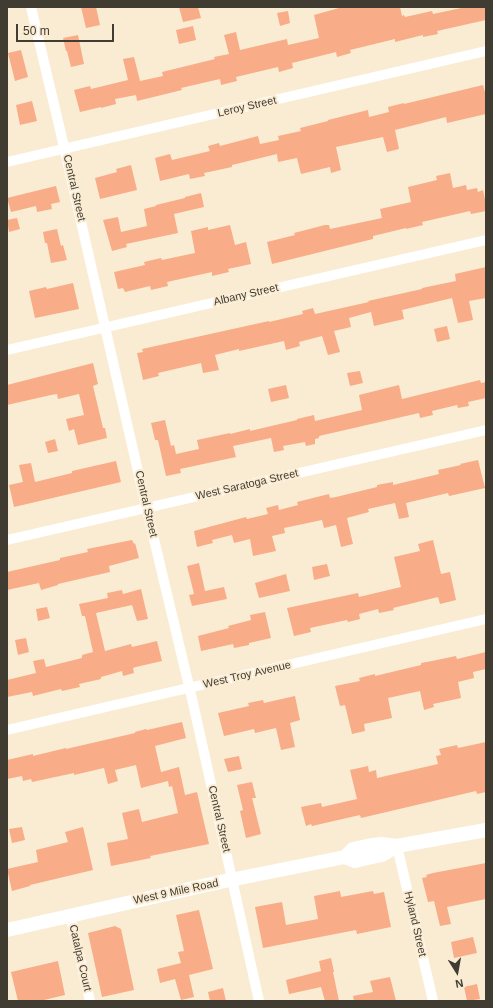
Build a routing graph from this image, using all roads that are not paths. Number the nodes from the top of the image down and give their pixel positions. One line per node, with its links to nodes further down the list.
1 (31, 7): 3 (street, Central Street)
2 (486, 51): 3 (street, Leroy Street)
3 (65, 149): 4 (street, Leroy Street); 6 (street, Central Street)
4 (7, 162)
5 (486, 240): 6 (street, Albany Street)
6 (105, 328): 7 (street, Albany Street); 9 (street, Central Street)
7 (7, 350)
8 (486, 430): 9 (street, West Saratoga Street)
9 (147, 508): 10 (street, West Saratoga Street); 12 (street, Central Street)
10 (7, 540)
11 (486, 619): 12 (street, West Troy Avenue)
12 (189, 688): 13 (street, West Troy Avenue); 16 (street, Central Street)
13 (7, 730)
14 (486, 830): 15 (main road, West 9 Mile Road)
15 (398, 846): 16 (main road, West 9 Mile Road); 21 (street, Hyland Street)
16 (232, 880): 17 (main road, West 9 Mile Road); 20 (street, Central Street)
17 (70, 915): 18 (main road, West 9 Mile Road); 19 (street, Catalpa Court)
18 (7, 930)
19 (90, 1001)
20 (259, 1001)
21 (433, 1001)

